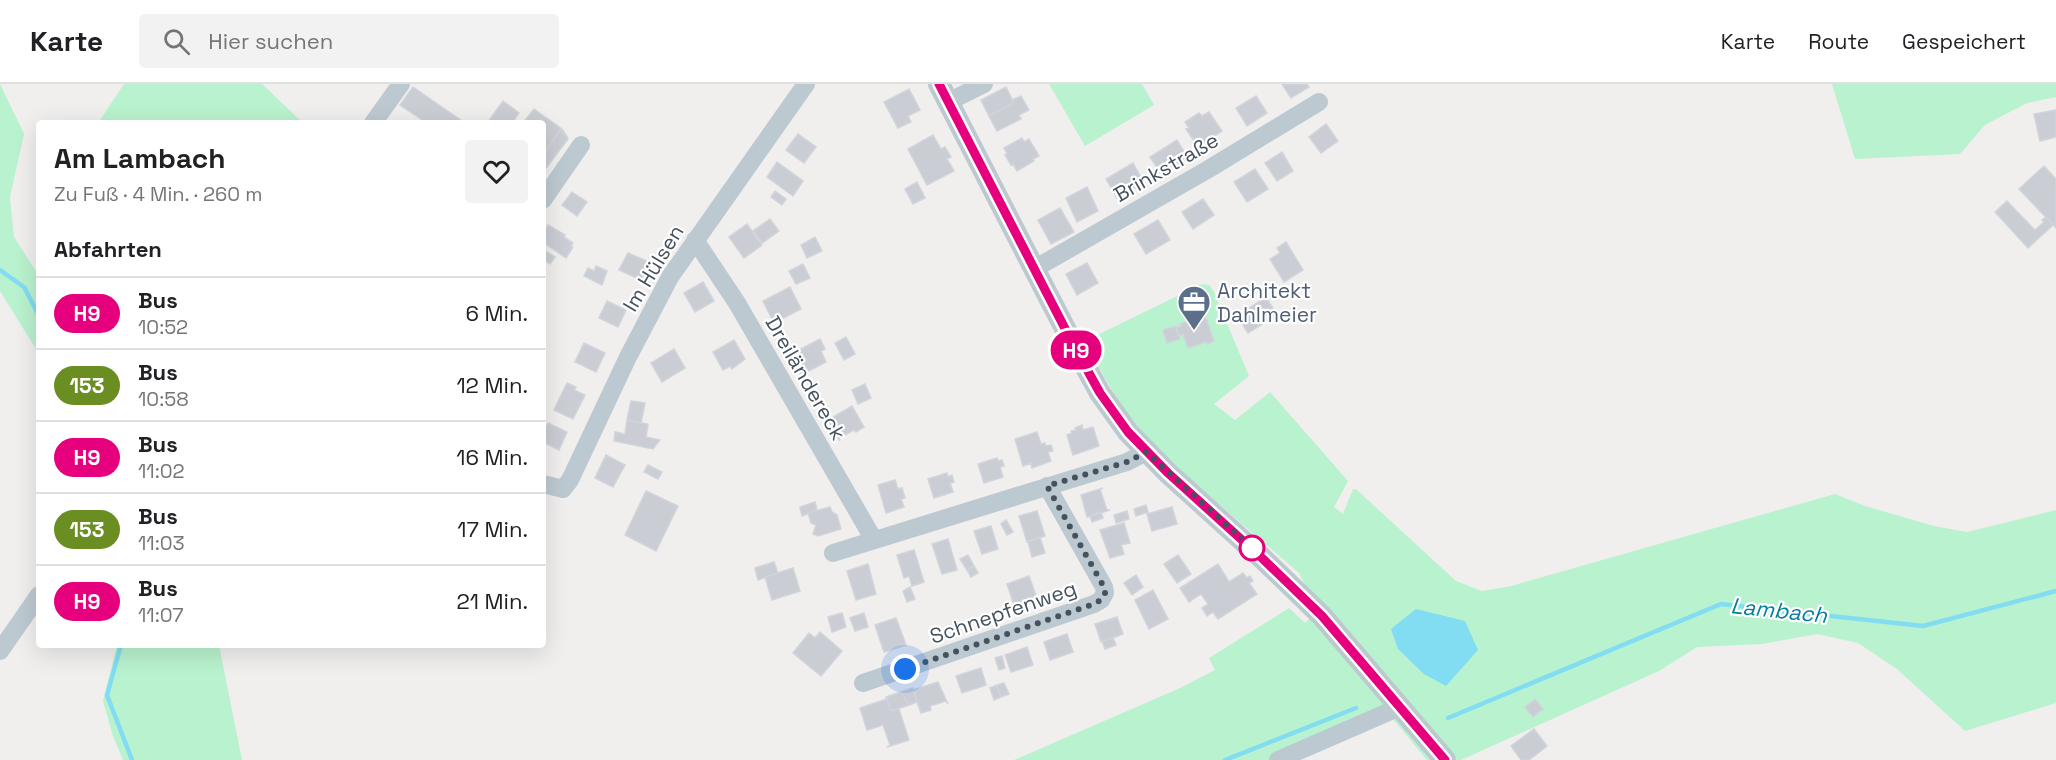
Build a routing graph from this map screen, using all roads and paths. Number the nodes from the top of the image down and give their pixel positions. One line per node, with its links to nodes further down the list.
1 (401, 84): 6 (street)
2 (806, 84): 9 (street, Im Hülsen)
3 (984, 84): 4 (street)
4 (944, 93): 10 (street)
5 (1319, 102): 10 (street, Brinkstraße)
6 (375, 120)
7 (581, 146): 8 (street)
8 (546, 196)
9 (695, 240): 12 (street, Im Hülsen); 14 (street, Dreiländereck)
10 (1034, 269): 11 (street)
11 (1146, 452): 13 (street); 19 (street)
12 (546, 485)
13 (1047, 486): 14 (street); 18 (street, Schnepfenweg)
14 (874, 540): 15 (street)
15 (833, 553)
16 (36, 599): 17 (street)
17 (0, 651)
18 (863, 683)
19 (1400, 706): 20 (street); 21 (street)
20 (1278, 760)
21 (1445, 760)

